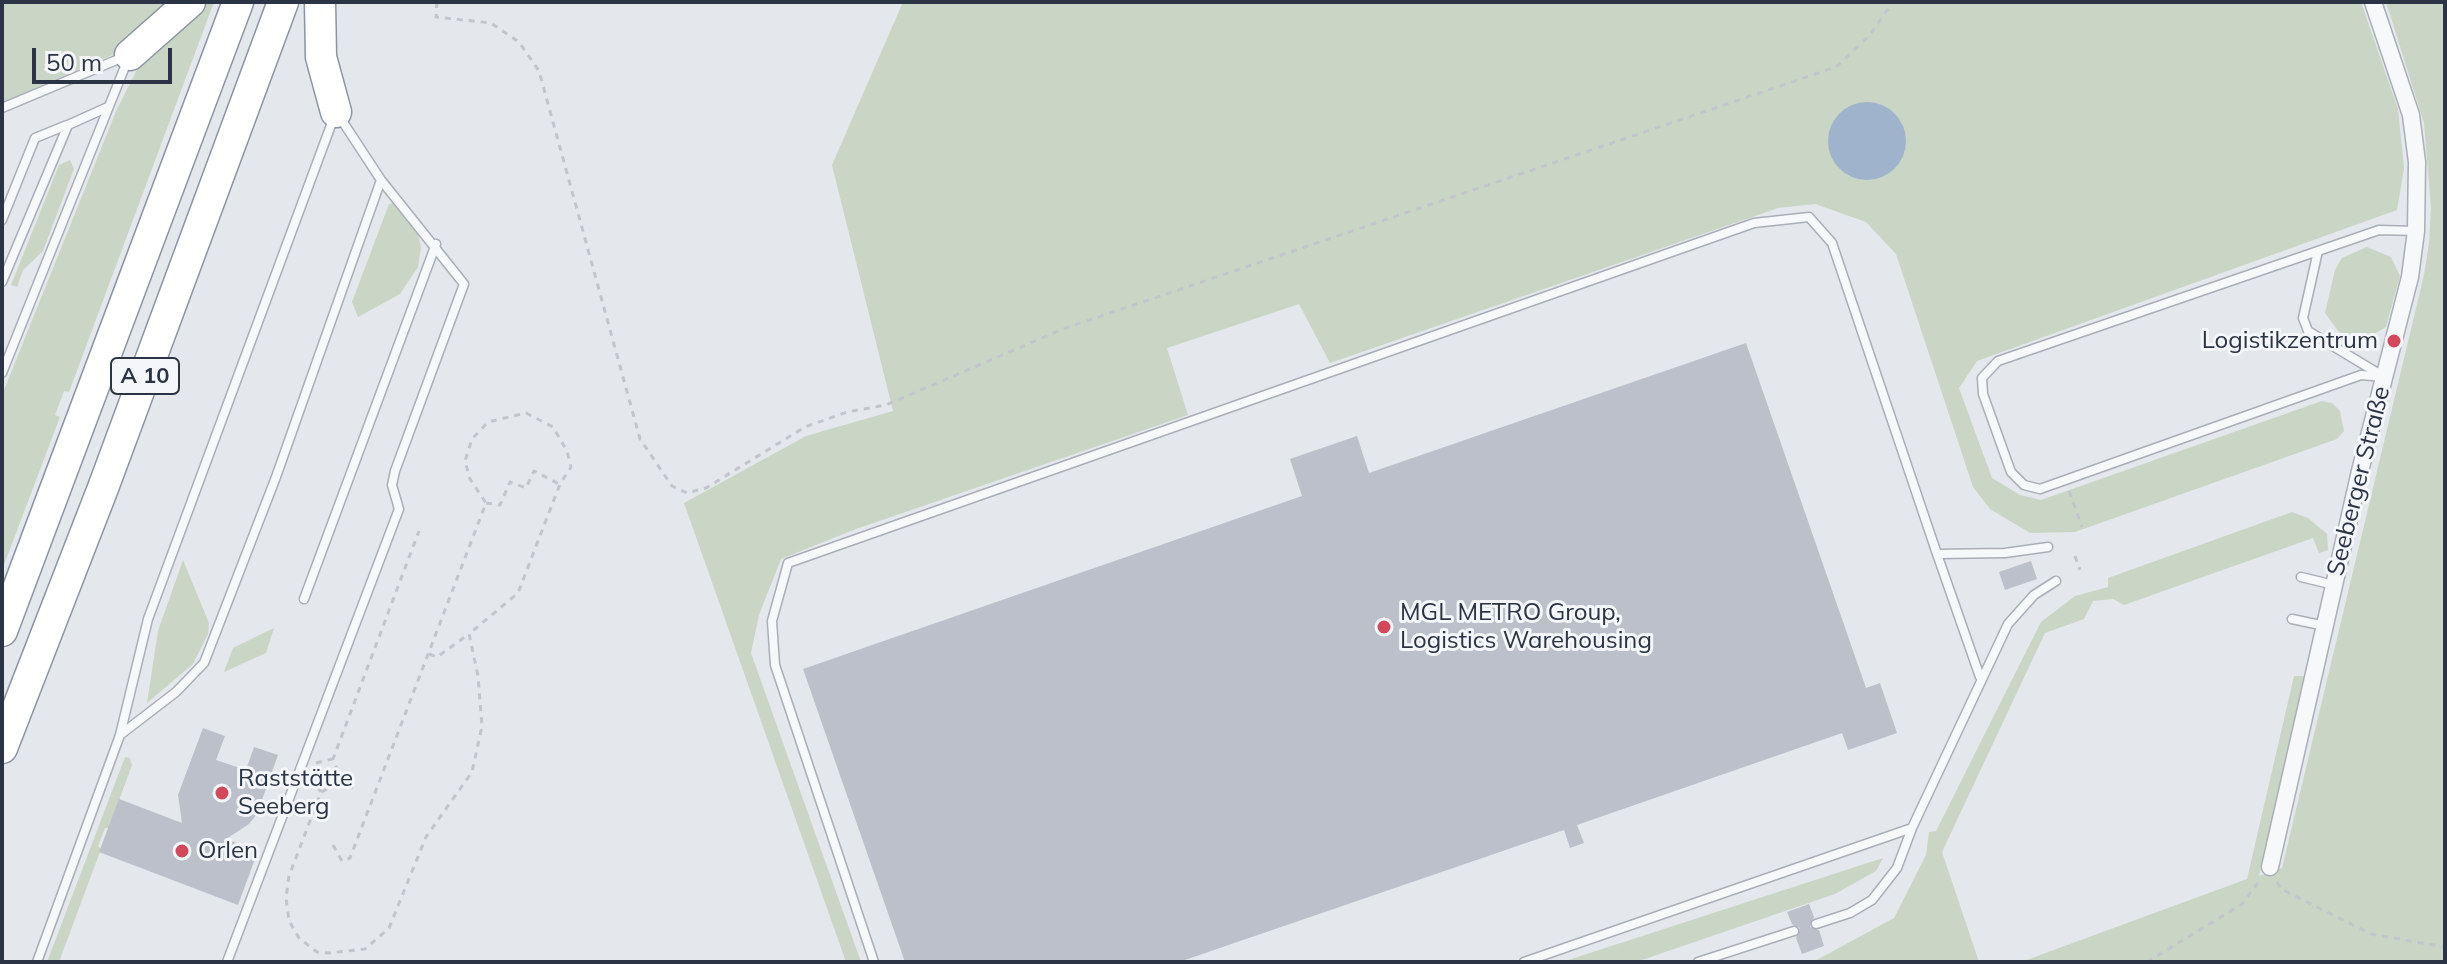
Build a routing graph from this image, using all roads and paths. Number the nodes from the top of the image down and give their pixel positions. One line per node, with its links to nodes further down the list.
1 (190, 2): 8 (highway)
2 (238, 2): 36 (highway, A 10)
3 (283, 2): 41 (highway, A 10)
4 (320, 2): 11 (highway)
5 (437, 2): 6 (path)
6 (1893, 2)
7 (2373, 2): 15 (street, Seeberger Straße)
8 (130, 55): 9 (lane); 10 (lane)
9 (108, 107): 12 (lane); 19 (lane)
10 (2, 108)
11 (336, 112): 13 (lane); 40 (lane)
12 (68, 125): 14 (lane); 18 (lane)
13 (381, 180): 16 (lane); 40 (lane)
14 (2, 220)
15 (2416, 231): 17 (lane); 20 (street, Seeberger Straße)
16 (436, 244): 33 (lane); 51 (lane)
17 (2318, 251): 20 (lane); 21 (lane)
18 (2, 282)
19 (2, 373)
20 (2384, 377): 21 (lane); 32 (street, Seeberger Straße)
21 (2066, 480): 24 (path)
22 (560, 484): 23 (path); 23 (path); 37 (path)
23 (486, 503): 38 (path)
24 (2082, 527)
25 (419, 531): 42 (path)
26 (2048, 547): 27 (lane)
27 (1937, 554): 39 (lane); 52 (lane)
28 (2075, 556): 29 (path)
29 (2080, 570)
30 (2301, 577): 32 (lane)
31 (2056, 581): 39 (lane)
32 (2334, 585): 35 (street, Seeberger Straße)
33 (304, 599)
34 (2292, 619): 35 (lane)
35 (2325, 626): 46 (street, Seeberger Straße)
36 (2, 631)
37 (469, 634): 38 (path); 42 (path)
38 (427, 653): 45 (path)
39 (1980, 677): 44 (lane)
40 (120, 735): 50 (lane)
41 (2, 748)
42 (342, 782): 43 (path)
43 (353, 788)
44 (1912, 828): 47 (lane); 53 (lane)
45 (333, 845)
46 (2270, 867): 49 (path); 55 (path)
47 (1816, 924)
48 (1794, 931): 54 (lane)
49 (2445, 947)
50 (37, 962)
51 (227, 962)
52 (874, 962)
53 (1524, 962)
54 (1698, 962)
55 (2147, 962)

